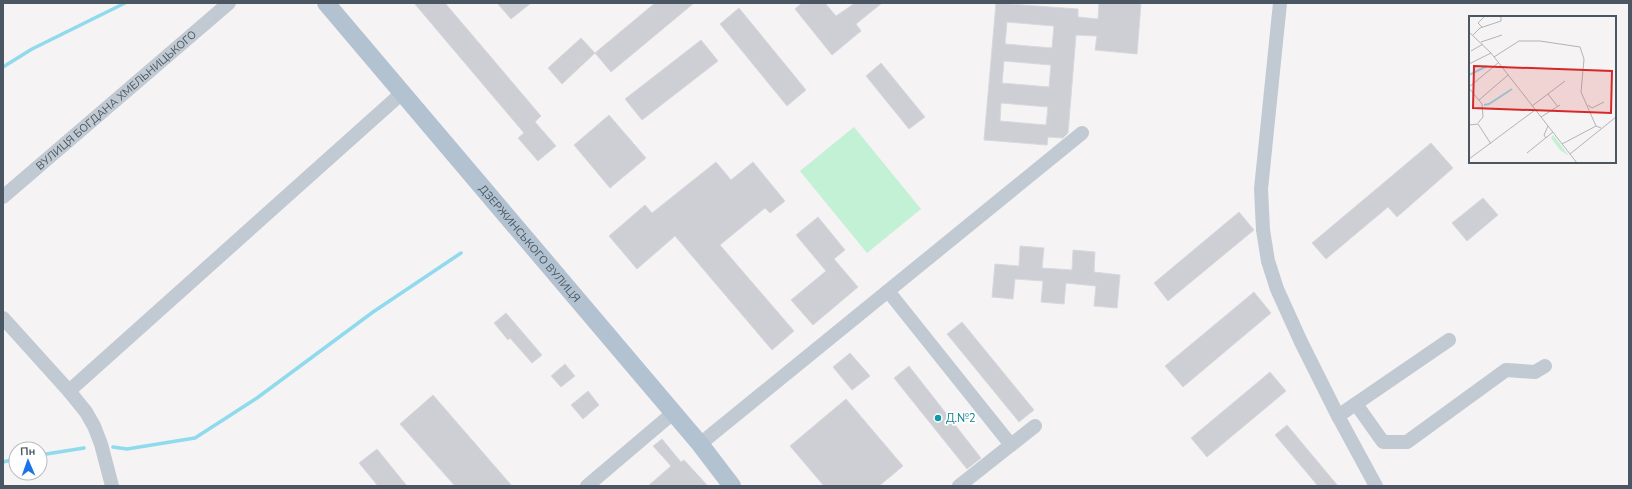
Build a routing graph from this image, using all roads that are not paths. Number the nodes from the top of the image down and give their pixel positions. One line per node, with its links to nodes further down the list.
1 (229, 3): 6 (street, ВУЛИЦЯ БОГДАНА ХМЕЛЬНИЦЬКОГО)
2 (326, 3): 4 (main road, ДЗЕРЖИНСЬКОГО ВУЛИЦЯ)
3 (1280, 3): 14 (street)
4 (402, 93): 11 (street); 13 (main road, ДЗЕРЖИНСЬКОГО ВУЛИЦЯ)
5 (1082, 133): 7 (street)
6 (3, 197)
7 (888, 291): 16 (street); 17 (street)
8 (3, 318): 11 (street)
9 (1449, 340): 12 (street)
10 (1545, 366): 12 (street)
11 (69, 391): 18 (street)
12 (1356, 404): 14 (street)
13 (673, 413): 16 (main road, ДЗЕРЖИНСЬКОГО ВУЛИЦЯ); 19 (street)
14 (1338, 416): 22 (street)
15 (1034, 426): 17 (street)
16 (700, 444): 20 (main road, ДЗЕРЖИНСЬКОГО ВУЛИЦЯ)
17 (1011, 445): 21 (street)
18 (112, 486)
19 (587, 486)
20 (732, 486)
21 (959, 486)
22 (1376, 486)

